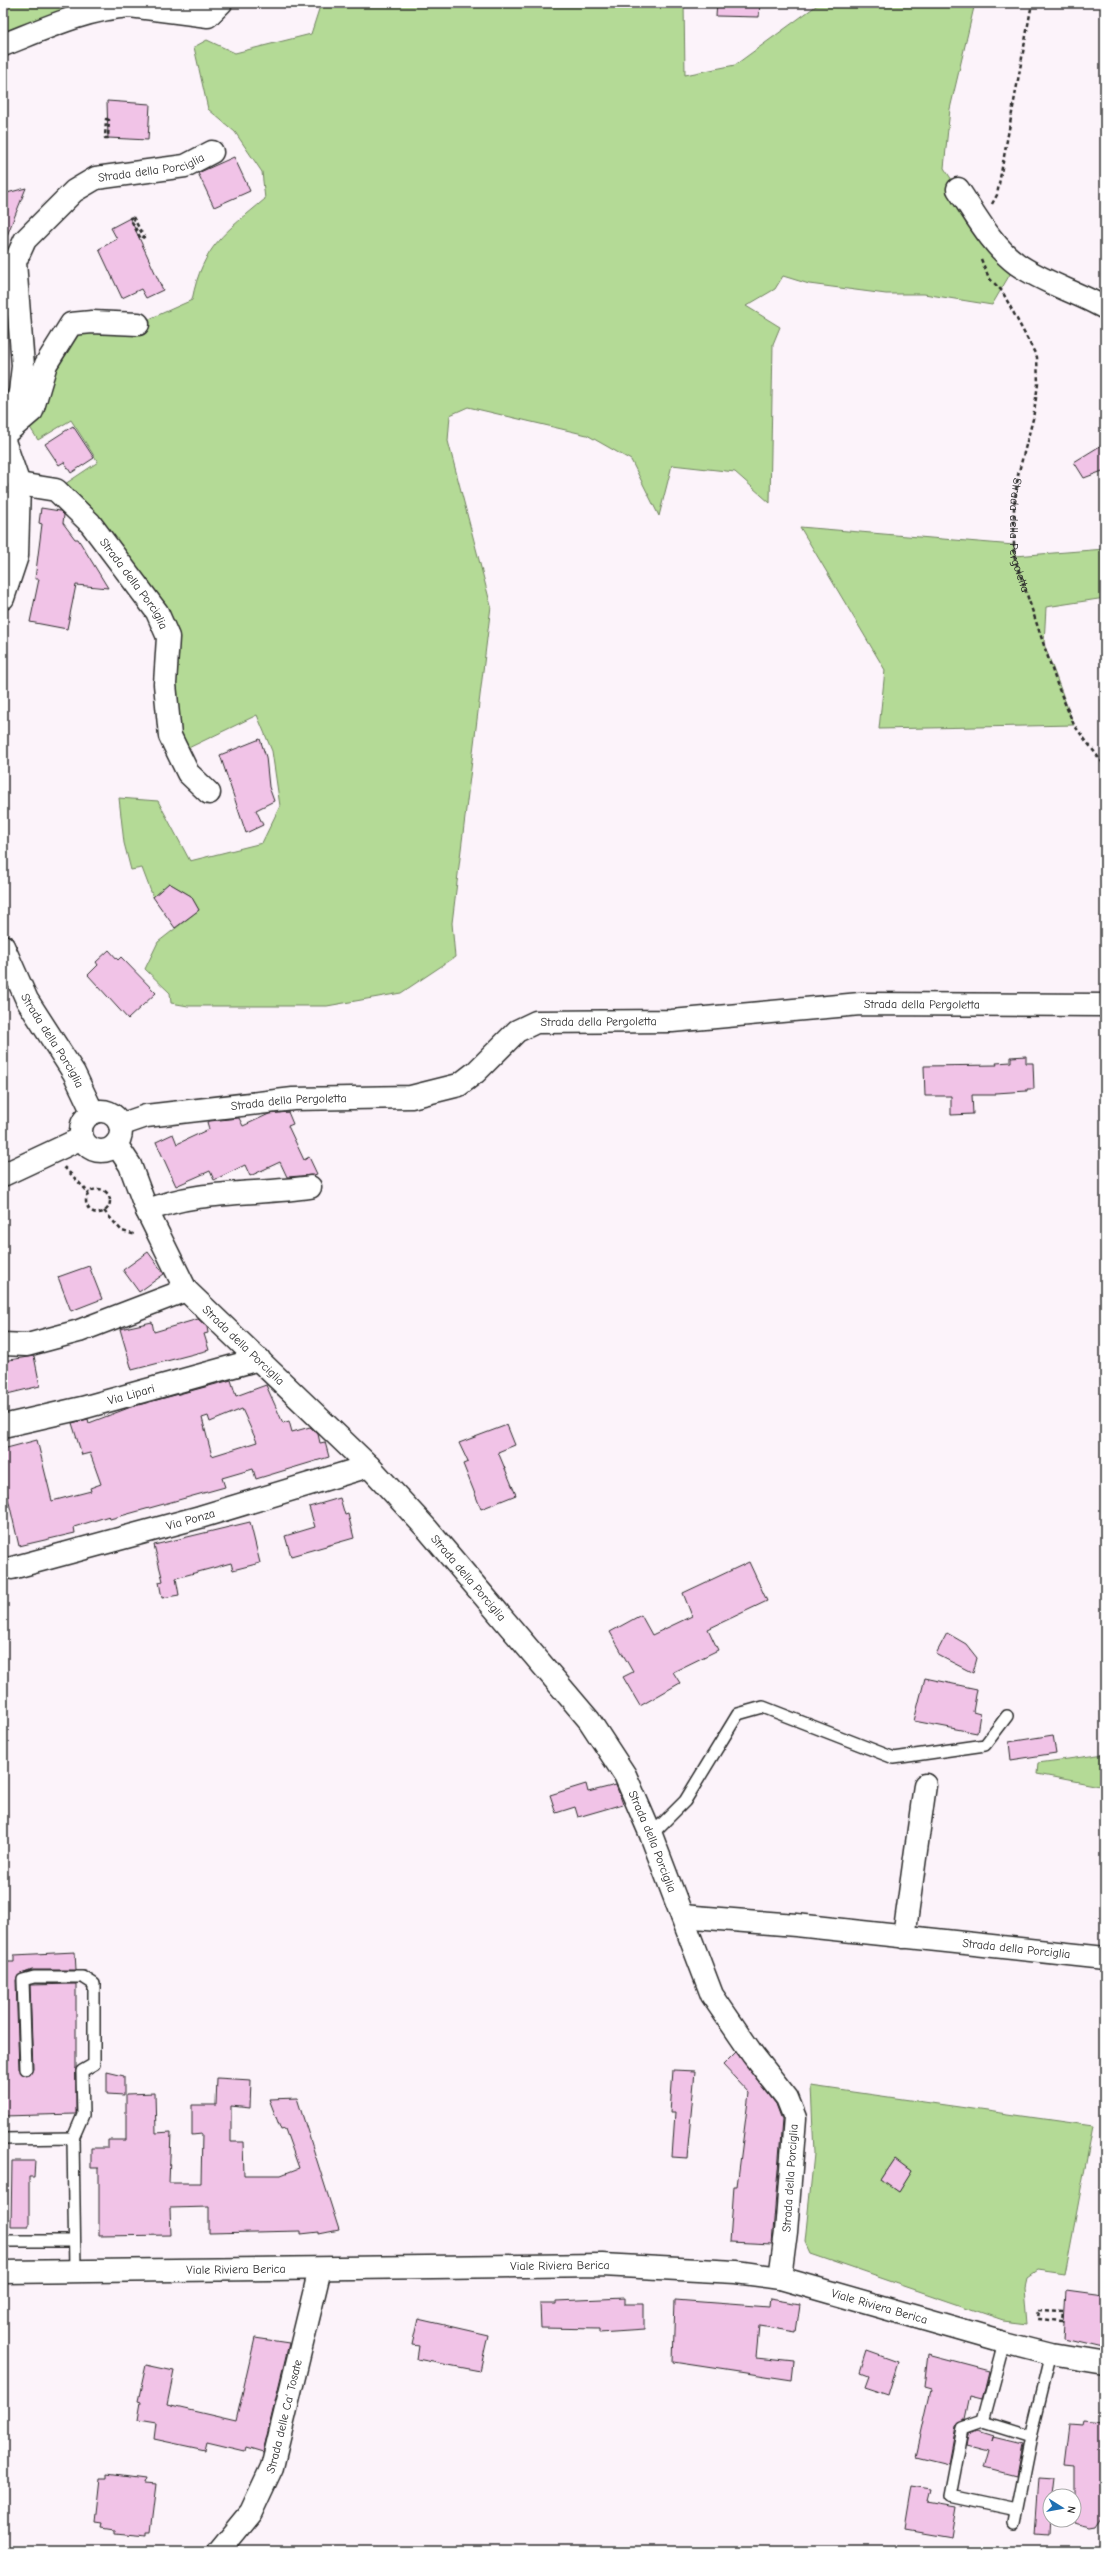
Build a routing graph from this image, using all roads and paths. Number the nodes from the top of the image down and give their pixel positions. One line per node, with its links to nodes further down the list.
1 (222, 3): 3 (street)
2 (1032, 3): 7 (path)
3 (3, 45)
4 (109, 120): 4 (path)
5 (212, 152): 12 (street, Strada della Porciglia)
6 (958, 189): 10 (street)
7 (990, 210)
8 (130, 218): 8 (path)
9 (980, 258): 15 (path, Strada della Pergoletta)
10 (1105, 308)
11 (138, 324): 12 (street)
12 (3, 436): 13 (street)
13 (19, 484): 14 (street); 16 (street, Strada della Porciglia)
14 (3, 598)
15 (1105, 766)
16 (210, 793)
17 (3, 946): 19 (street, Strada della Porciglia)
18 (1105, 1005): 20 (street, Strada della Pergoletta)
19 (93, 1113): 20 (street); 21 (street)
20 (118, 1134): 21 (street); 27 (street, Strada della Porciglia)
21 (82, 1138): 22 (street)
22 (55, 1150): 23 (street); 25 (path)
23 (3, 1175)
24 (310, 1187): 27 (street)
25 (89, 1192): 26 (path); 26 (path)
26 (104, 1211): 27 (path)
27 (152, 1220): 28 (street, Strada della Porciglia)
28 (186, 1290): 29 (street); 30 (street, Strada della Porciglia)
29 (3, 1344)
30 (259, 1358): 31 (street, Via Lipari); 32 (street, Strada della Porciglia)
31 (3, 1426)
32 (369, 1466): 33 (street, Via Ponza); 36 (street, Strada della Porciglia)
33 (12, 1568)
34 (1007, 1716): 36 (lane)
35 (925, 1786): 38 (street)
36 (652, 1835): 37 (street, Strada della Porciglia)
37 (682, 1916): 38 (street, Strada della Porciglia); 48 (street, Strada della Porciglia)
38 (904, 1937): 39 (street, Strada della Porciglia)
39 (1105, 1958)
40 (26, 2069): 41 (lane)
41 (73, 2138): 42 (lane); 44 (lane)
42 (3, 2139)
43 (3, 2240): 44 (lane)
44 (74, 2241): 46 (lane)
45 (320, 2269): 46 (street, Viale Riviera Berica); 48 (street, Viale Riviera Berica); 57 (street, Strada delle Ca' Tosate)
46 (75, 2270): 47 (street, Viale Riviera Berica)
47 (3, 2272)
48 (780, 2278): 50 (street, Viale Riviera Berica)
49 (1039, 2310): 49 (path)
50 (1004, 2342): 51 (street, Viale Riviera Berica); 53 (lane)
51 (1051, 2354): 52 (street, Viale Riviera Berica); 54 (lane)
52 (1105, 2364)
53 (983, 2422): 54 (lane); 55 (lane)
54 (1031, 2436): 55 (lane)
55 (1016, 2510): 56 (lane)
56 (1014, 2522)
57 (219, 2551)

